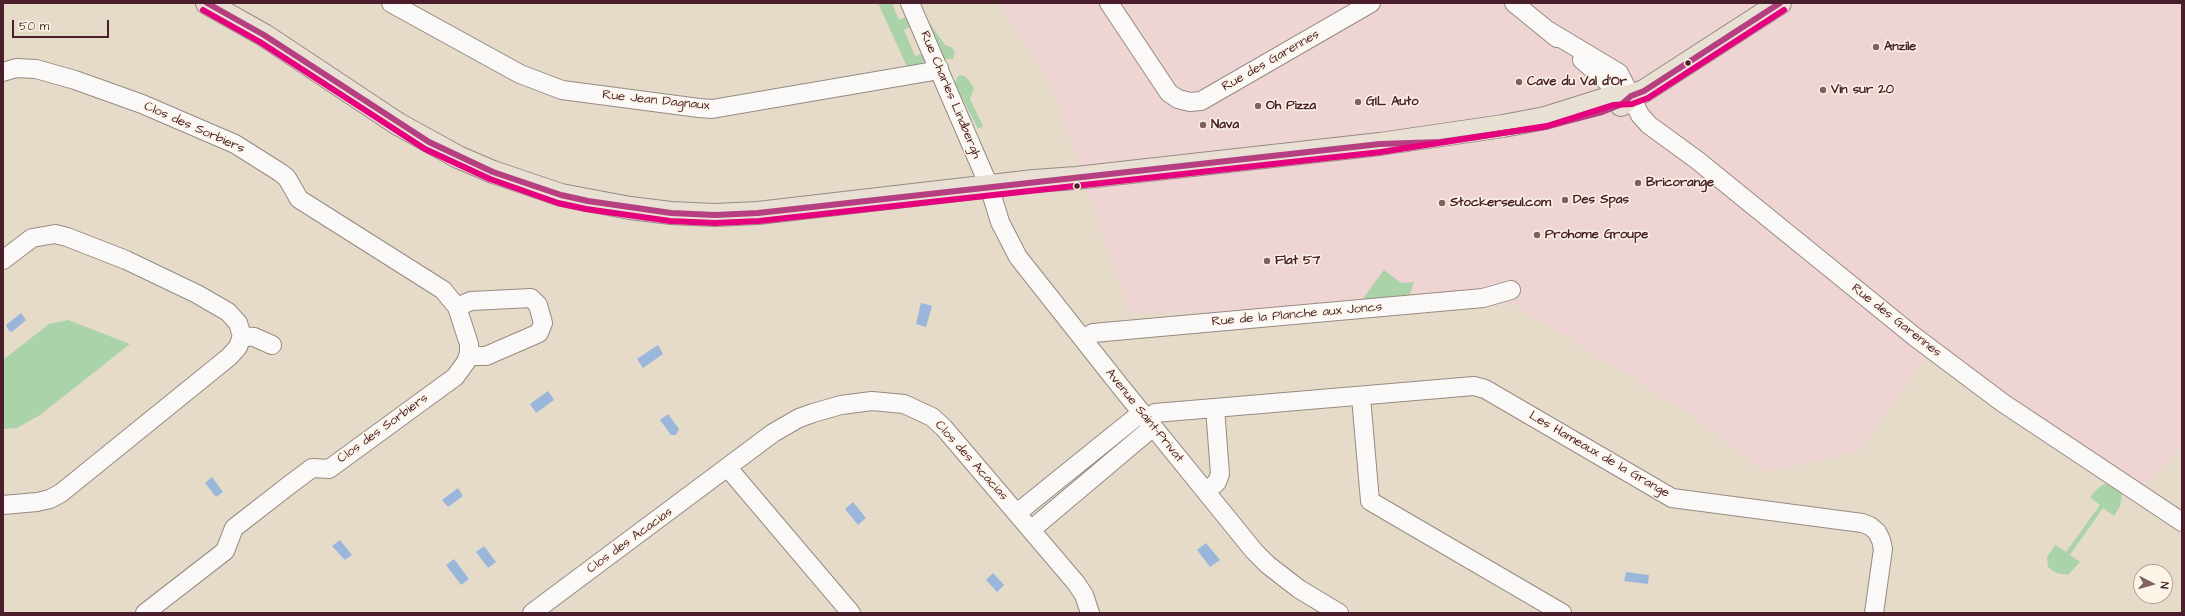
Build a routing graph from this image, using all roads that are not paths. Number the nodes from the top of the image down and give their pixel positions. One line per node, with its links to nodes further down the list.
1 (207, 3): 11 (main road)
2 (391, 3): 8 (street, Rue Jean Dagnaux)
3 (910, 3): 8 (street, Rue Charles Lindbergh)
4 (1110, 3): 5 (street, Rue des Garennes)
5 (1371, 3)
6 (1514, 3): 10 (street, Rue des Garennes)
7 (1780, 3): 10 (main road)
8 (939, 68): 11 (street, Rue Charles Lindbergh)
9 (3, 72): 14 (street, Clos des Sorbiers)
10 (1631, 96): 11 (main road); 26 (street, Rue des Garennes)
11 (989, 186): 16 (street, Avenue Saint-Privat)
12 (3, 260): 15 (street)
13 (1511, 290): 16 (street, Rue de la Planche aux Joncs)
14 (457, 307): 18 (street, Clos des Sorbiers); 18 (street)
15 (242, 336): 17 (street); 24 (street)
16 (1083, 339): 21 (street, Avenue Saint-Privat)
17 (272, 345)
18 (469, 353): 29 (street, Clos des Sorbiers)
19 (1361, 397): 20 (street, Les Hameaux de la Grange); 33 (street); 34 (street, Les Hameaux de la Grange)
20 (1215, 408): 21 (street, Les Hameaux de la Grange); 23 (street)
21 (1147, 420): 23 (street, Avenue Saint-Privat); 25 (street, Clos des Acacias); 27 (street)
22 (728, 468): 25 (street, Clos des Acacias); 28 (street); 30 (street, Clos des Acacias)
23 (1206, 491): 32 (street, Avenue Saint-Privat)
24 (3, 505)
25 (1017, 513): 27 (street, Clos des Acacias)
26 (2182, 522)
27 (1032, 529): 31 (street, Clos des Acacias)
28 (846, 611)
29 (145, 613)
30 (532, 613)
31 (1090, 613)
32 (1339, 613)
33 (1562, 613)
34 (1874, 613)

